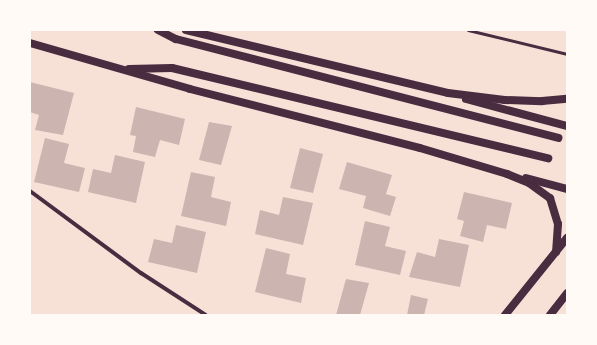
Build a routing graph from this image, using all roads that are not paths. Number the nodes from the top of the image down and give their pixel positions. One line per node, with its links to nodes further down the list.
1 (158, 30): 10 (main road)
2 (186, 30): 7 (main road)
3 (468, 30): 5 (lane)
4 (30, 43): 6 (main road)
5 (567, 54)
6 (121, 69): 11 (main road); 12 (main road)
7 (448, 93): 8 (main road); 9 (main road)
8 (567, 99)
9 (567, 126)
10 (558, 138)
11 (548, 158)
12 (508, 174): 13 (main road); 16 (main road)
13 (567, 189)
14 (30, 191): 18 (street)
15 (567, 238): 16 (main road)
16 (556, 252): 19 (main road)
17 (567, 293): 20 (main road)
18 (206, 315)
19 (505, 315)
20 (550, 315)

